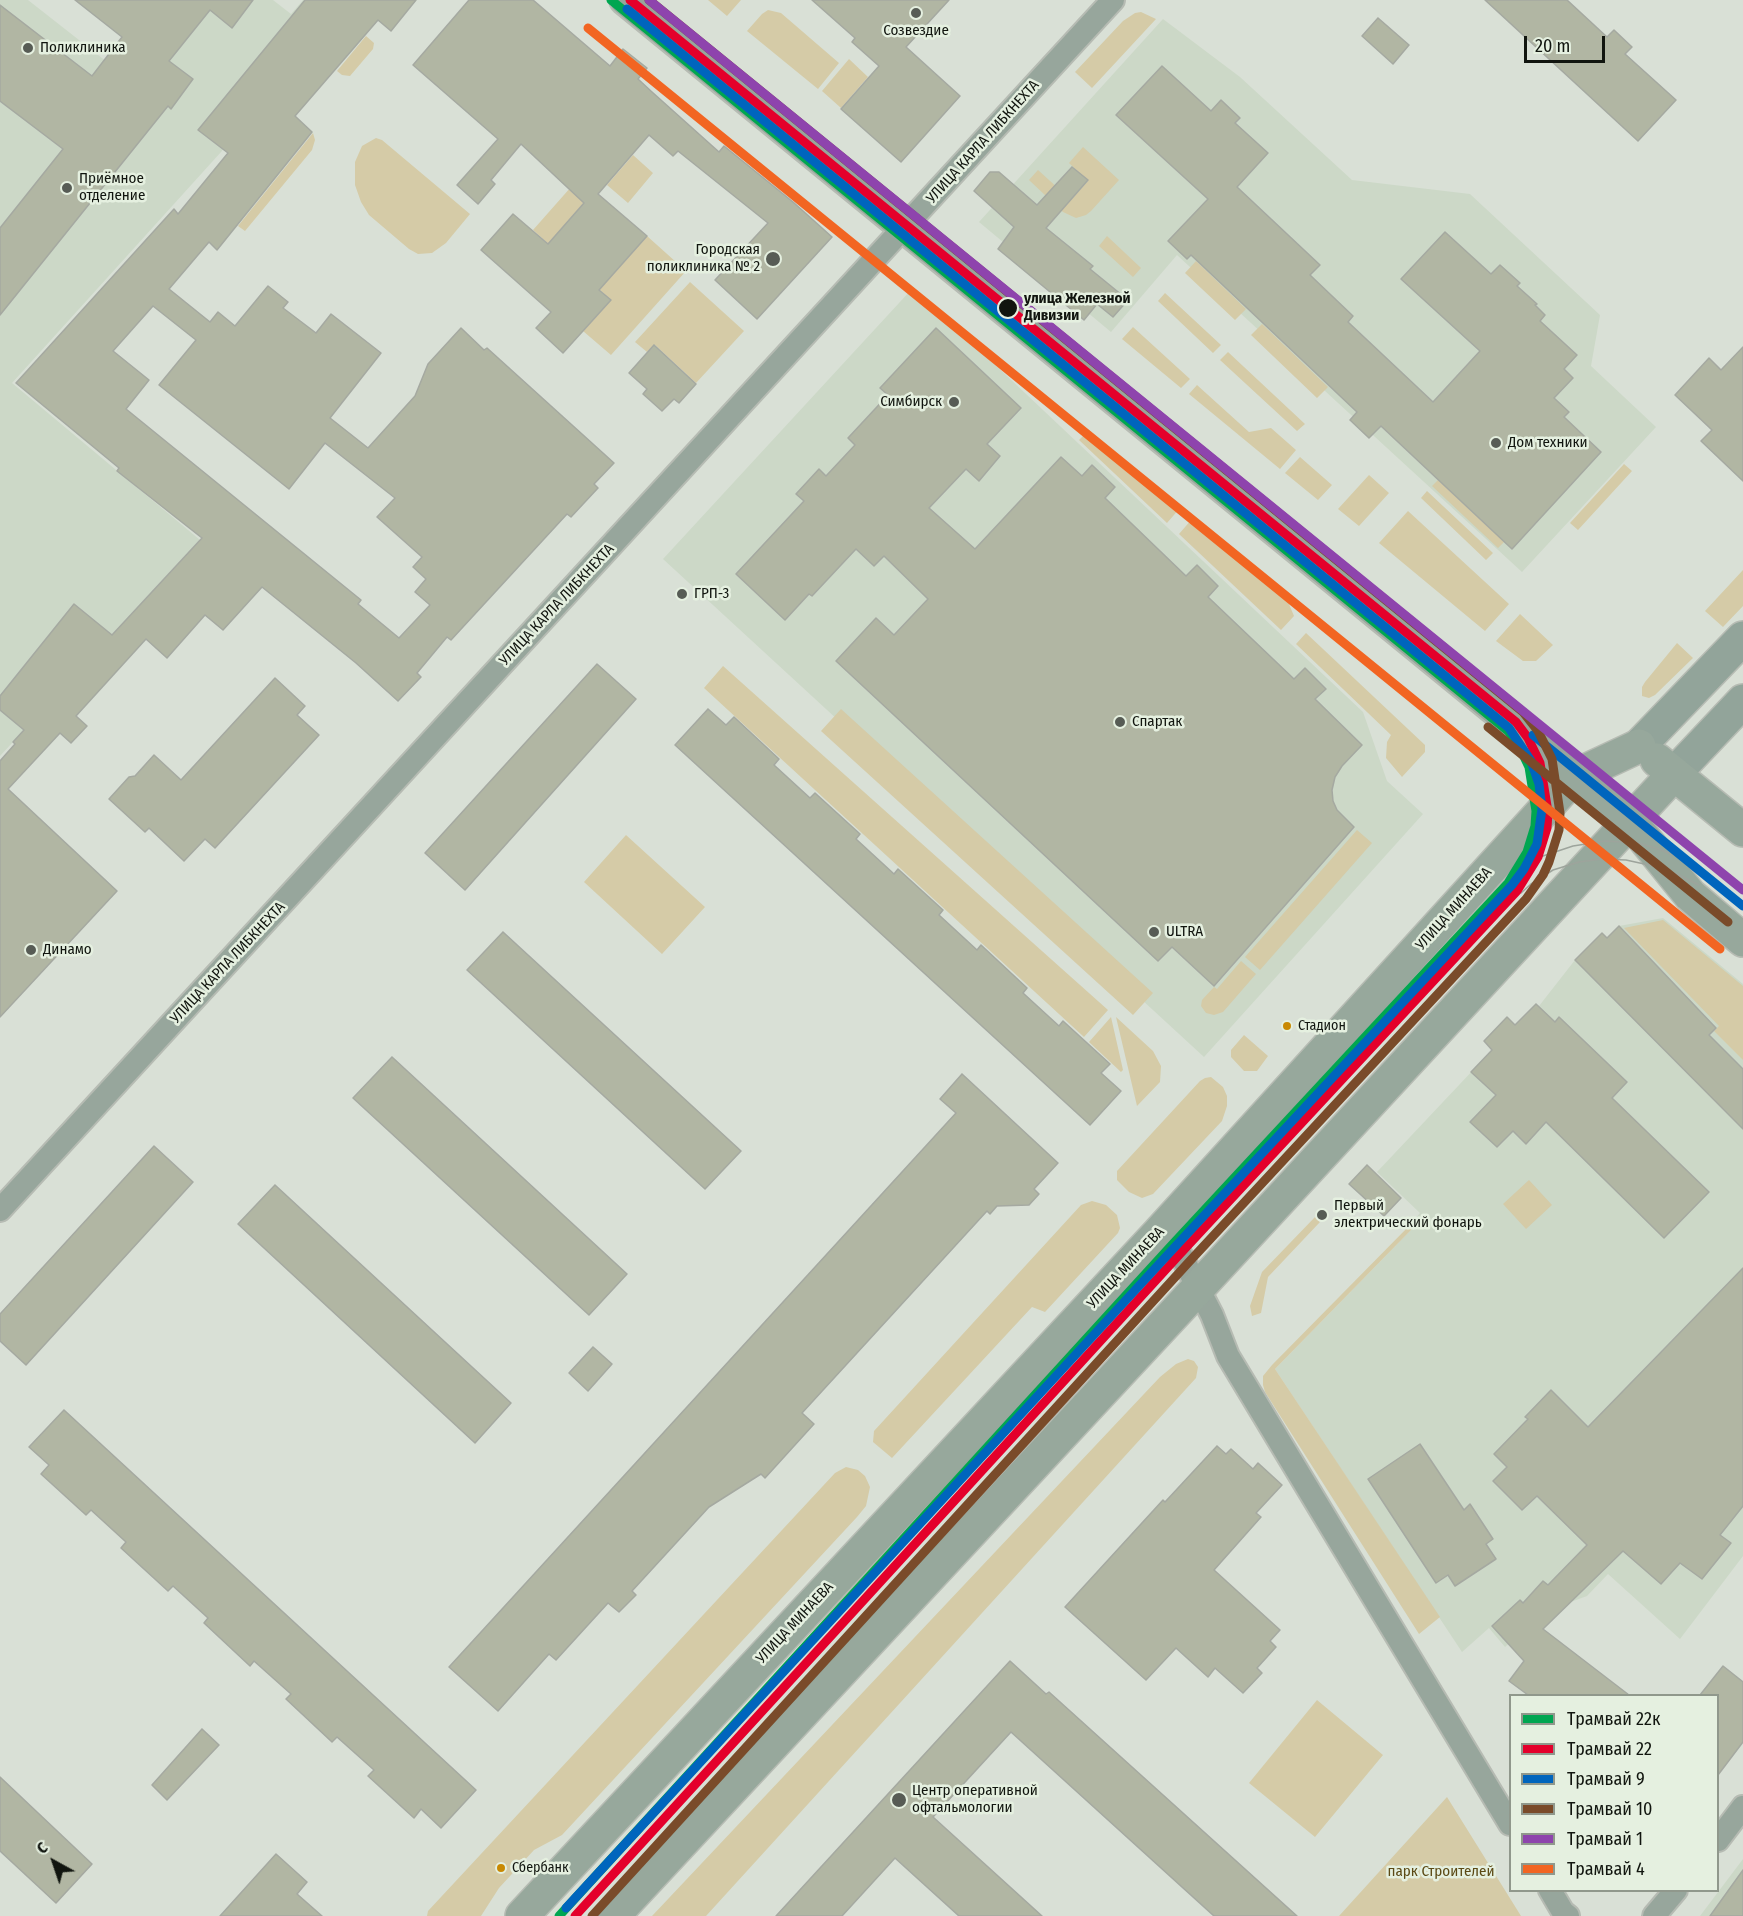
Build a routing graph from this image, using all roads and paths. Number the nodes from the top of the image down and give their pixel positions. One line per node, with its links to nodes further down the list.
1 (624, 0): 3 (street)
2 (1113, 0): 3 (street, УЛИЦА КАРЛА ЛИБКНЕХТА)
3 (905, 227): 8 (street); 12 (street, УЛИЦА КАРЛА ЛИБКНЕХТА)
4 (1743, 638): 6 (main road, УЛИЦА МИНАЕВА)
5 (1743, 701): 7 (main road)
6 (1639, 746): 7 (main road); 8 (main road, УЛИЦА МИНАЕВА); 9 (main road)
7 (1674, 774): 9 (main road); 10 (main road)
8 (1575, 776): 9 (main road); 13 (main road, УЛИЦА МИНАЕВА)
9 (1630, 820): 11 (main road); 14 (main road)
10 (1743, 830)
11 (1743, 940)
12 (0, 1210)
13 (1158, 1234): 14 (street); 20 (main road, УЛИЦА МИНАЕВА)
14 (1199, 1287): 16 (street); 21 (main road)
15 (1743, 1807): 17 (street)
16 (1509, 1822)
17 (1719, 1839)
18 (1552, 1892): 22 (street)
19 (1674, 1892): 23 (street)
20 (522, 1916)
21 (613, 1916)
22 (1568, 1916)
23 (1654, 1916)

